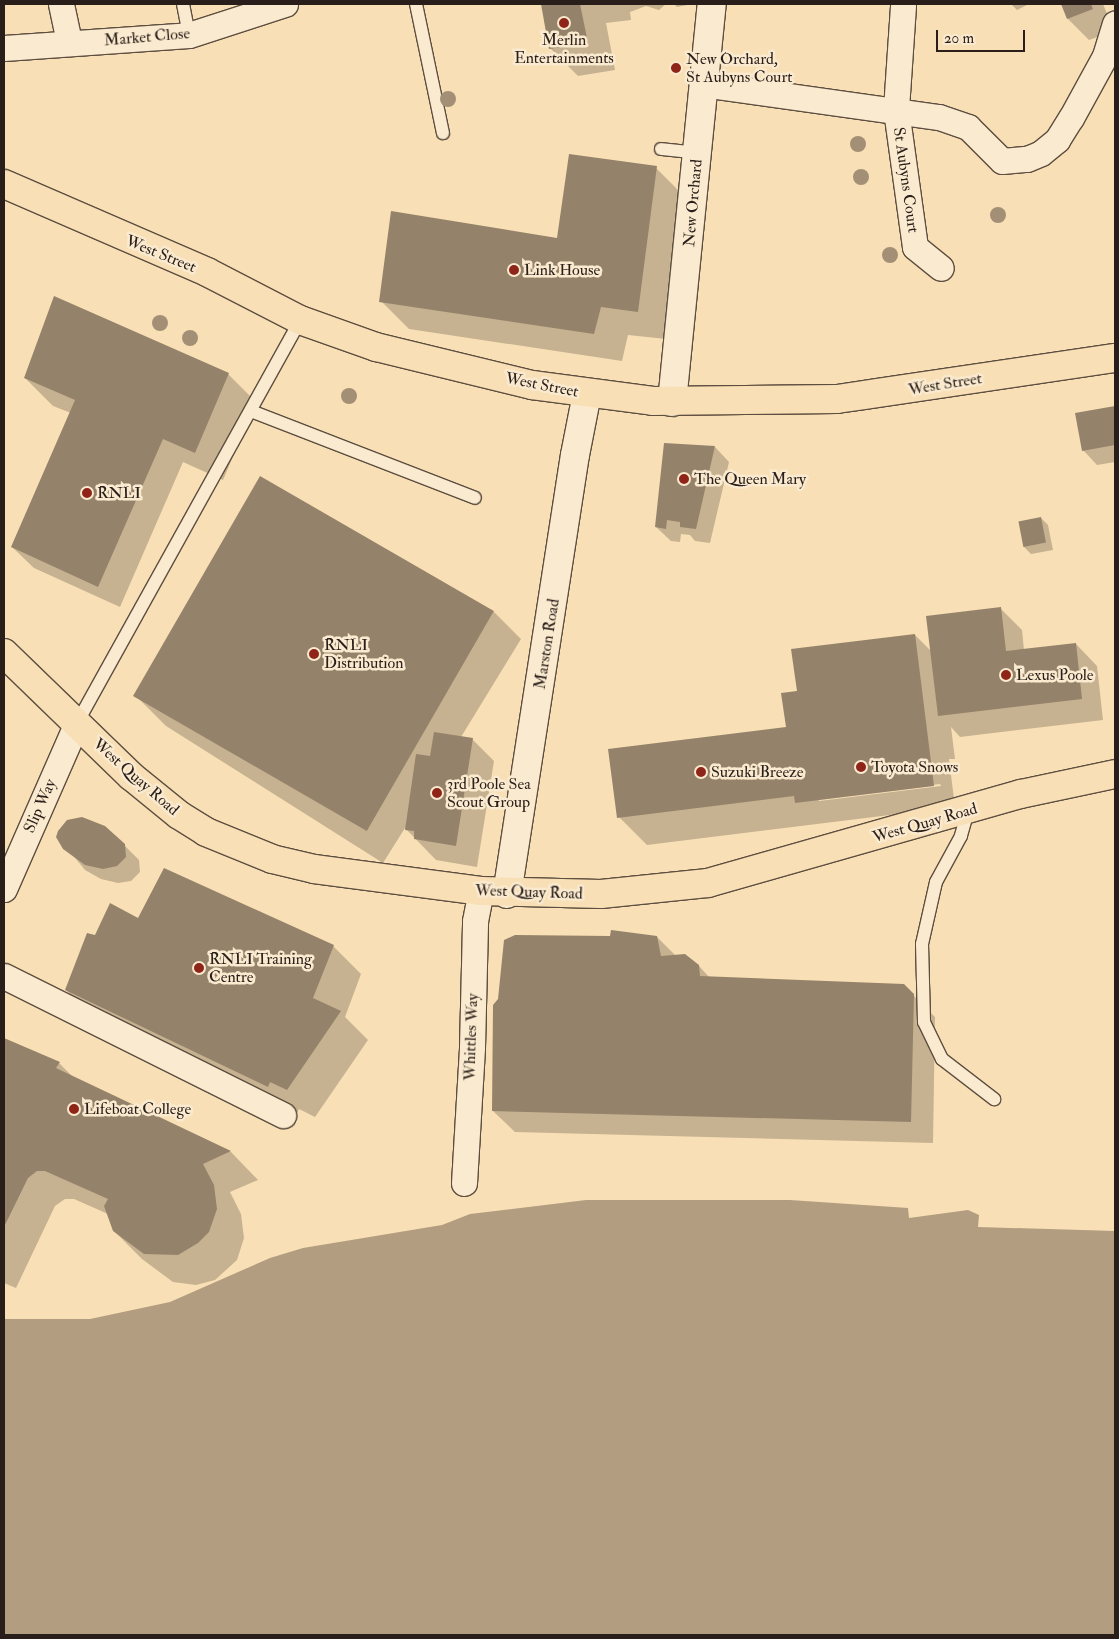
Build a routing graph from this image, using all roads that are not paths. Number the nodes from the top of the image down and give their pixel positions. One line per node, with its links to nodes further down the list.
1 (60, 4): 9 (street)
2 (183, 4): 8 (lane)
3 (285, 4): 8 (street, Market Close)
4 (416, 4): 13 (lane)
5 (712, 4): 11 (street, New Orchard)
6 (903, 6): 12 (street, St Aubyns Court)
7 (1115, 23): 12 (street, St Aubyns Court)
8 (189, 35): 9 (street, Market Close)
9 (69, 43): 10 (street, Market Close)
10 (4, 48)
11 (703, 84): 12 (street, St Aubyns Court); 15 (street, New Orchard)
12 (896, 110): 17 (street, St Aubyns Court)
13 (443, 133)
14 (661, 149): 15 (lane)
15 (697, 153): 21 (street, New Orchard)
16 (4, 184): 18 (highway, West Street)
17 (941, 268)
18 (300, 320): 20 (highway, West Street); 22 (lane)
19 (1115, 358): 21 (highway, West Street)
20 (587, 394): 21 (highway, West Street); 30 (street, Marston Road)
21 (672, 402)
22 (251, 411): 23 (lane); 25 (lane)
23 (475, 498)
24 (4, 653): 25 (highway, West Quay Road)
25 (77, 723): 28 (street, Slip Way); 29 (highway, West Quay Road)
26 (1115, 774): 27 (highway, West Quay Road)
27 (968, 811): 30 (highway, West Quay Road); 32 (lane)
28 (4, 888)
29 (480, 891): 30 (highway, West Quay Road); 34 (street, Whittles Way)
30 (507, 894)
31 (4, 976): 33 (street)
32 (994, 1099)
33 (283, 1115)
34 (464, 1183)

